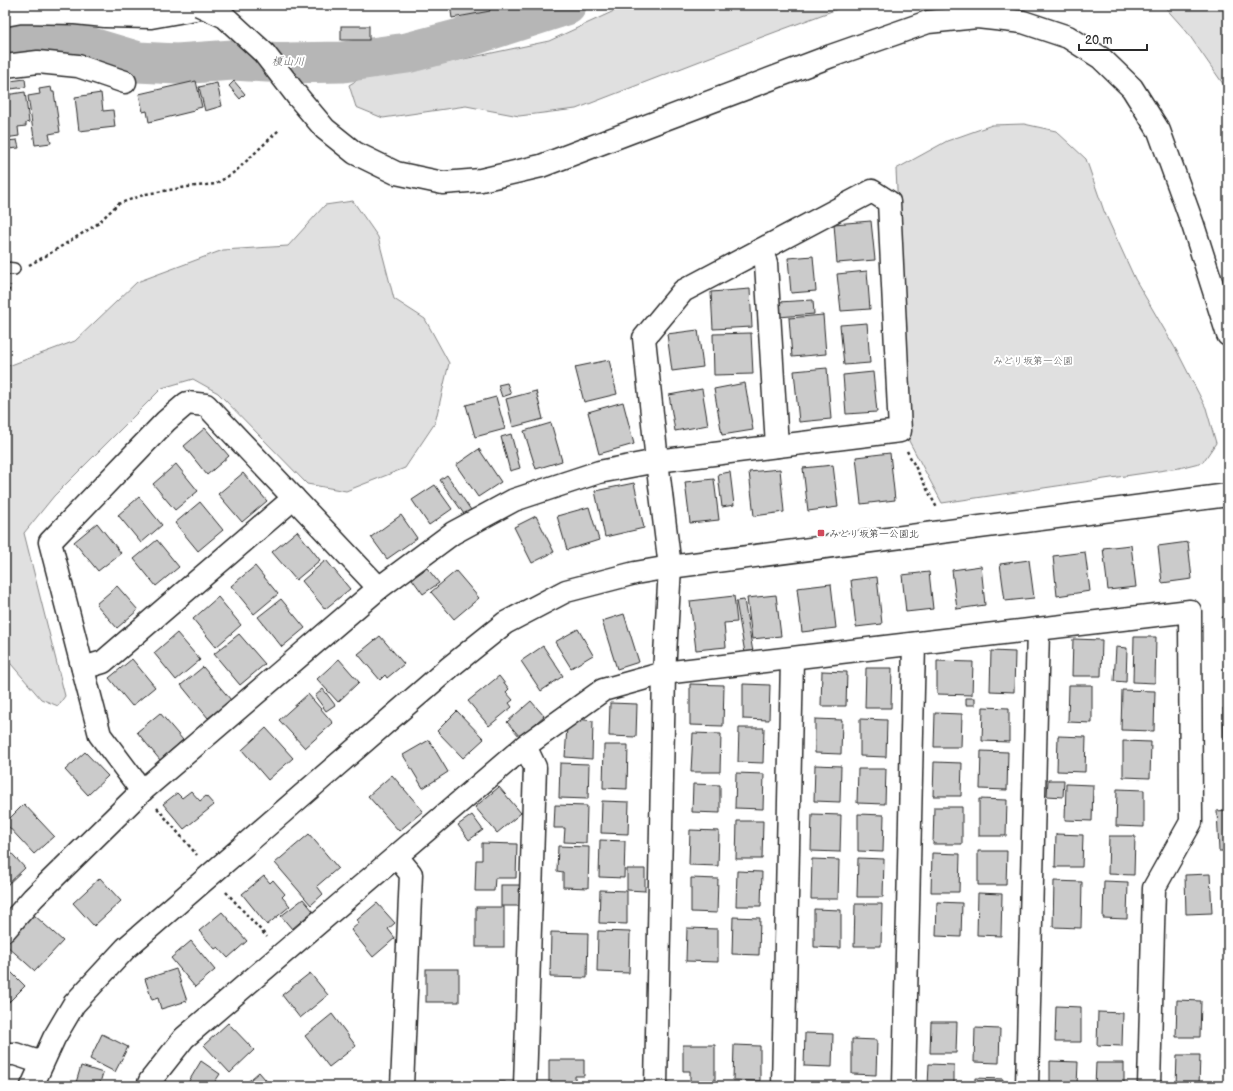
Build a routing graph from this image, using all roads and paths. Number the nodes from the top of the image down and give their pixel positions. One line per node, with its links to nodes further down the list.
1 (199, 5): 10 (street, bridge)
2 (219, 5): 3 (street)
3 (5, 15)
4 (5, 66): 5 (street)
5 (125, 82)
6 (280, 129): 8 (path)
7 (761, 250): 11 (street); 12 (street); 13 (street)
8 (9, 269): 9 (path)
9 (5, 302)
10 (1228, 335)
11 (900, 430): 12 (street); 16 (path)
12 (778, 446): 13 (street)
13 (656, 461): 17 (street); 18 (street)
14 (1228, 495): 17 (street)
15 (294, 498): 18 (street); 22 (street); 22 (street)
16 (937, 508)
17 (670, 567): 23 (street); 32 (street)
18 (379, 588): 25 (street)
19 (1038, 629): 20 (street); 40 (street); 41 (street)
20 (914, 644): 21 (street); 39 (street)
21 (792, 659): 23 (street); 38 (street)
22 (83, 668): 25 (street)
23 (664, 673): 24 (street); 37 (street)
24 (525, 746): 27 (street); 36 (street)
25 (142, 791): 26 (path); 29 (street)
26 (197, 855)
27 (397, 856): 30 (street); 35 (street)
28 (226, 892): 30 (path)
29 (5, 930)
30 (282, 954): 34 (street)
31 (5, 1054): 32 (street)
32 (42, 1063): 33 (street)
33 (32, 1086)
34 (148, 1086)
35 (402, 1086)
36 (525, 1086)
37 (656, 1086)
38 (783, 1086)
39 (904, 1086)
40 (1027, 1086)
41 (1149, 1086)

